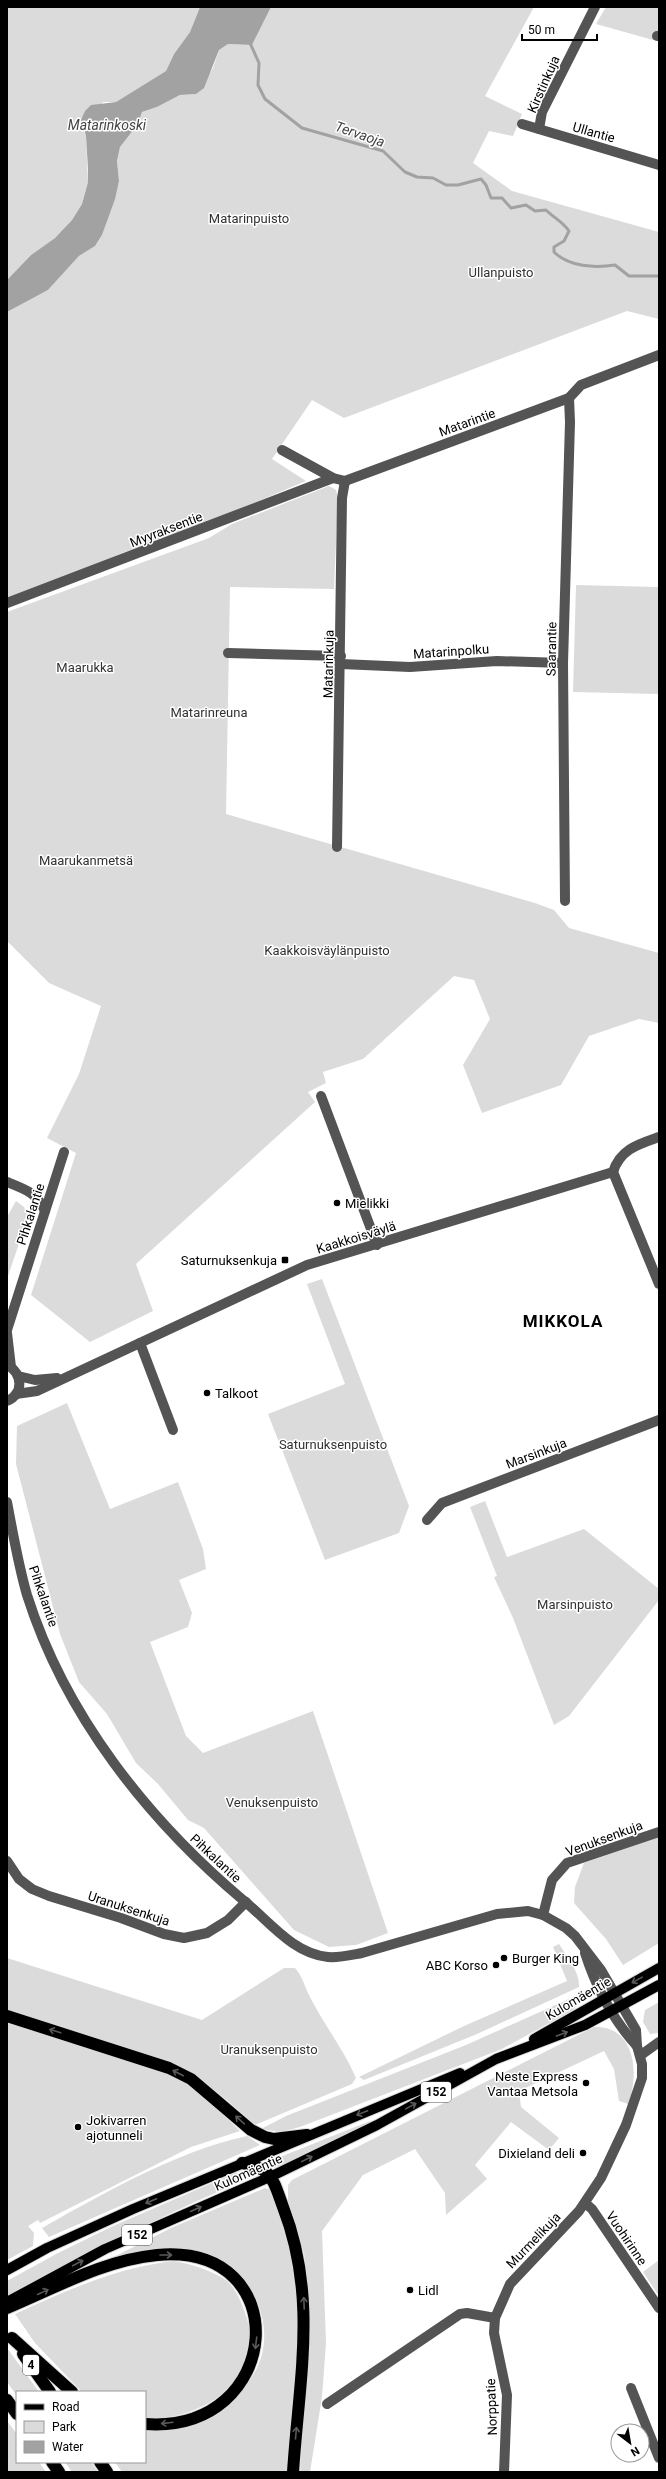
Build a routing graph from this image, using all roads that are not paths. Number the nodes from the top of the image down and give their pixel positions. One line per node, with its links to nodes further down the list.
1 (595, 7): 3 (street, Kirstinkuja)
2 (522, 124): 3 (street, Ullantie)
3 (538, 129): 4 (street, Ullantie)
4 (659, 165)
5 (659, 355): 6 (street, Matarintie)
6 (569, 398): 9 (street, Matarintie); 13 (street, Saarantie)
7 (282, 450): 8 (street)
8 (333, 478): 9 (street); 10 (street, Myyraksentie)
9 (345, 481): 12 (street, Matarinkuja)
10 (7, 603)
11 (228, 653): 12 (street, Matarinpolku)
12 (341, 660): 13 (street, Matarinpolku); 14 (street, Matarinkuja)
13 (563, 663): 15 (street, Saarantie)
14 (337, 847)
15 (565, 901)
16 (321, 1096): 22 (street)
17 (659, 1137): 19 (street)
18 (64, 1152): 21 (street, Pihkalantie)
19 (613, 1172): 22 (street, Kaakkoisväylä); 23 (street)
20 (7, 1182): 21 (street)
21 (45, 1211): 24 (street, Pihkalantie)
22 (377, 1244): 25 (street, Kaakkoisväylä)
23 (659, 1284)
24 (7, 1332): 26 (street, Pihkalantie)
25 (140, 1343): 28 (street, Kaakkoisväylä); 32 (street)
26 (9, 1366): 27 (street)
27 (18, 1376): 28 (street, Kaakkoisväylä); 29 (street)
28 (61, 1378): 29 (street, Kaakkoisväylä)
29 (16, 1394): 30 (street)
30 (7, 1401)
31 (659, 1420): 34 (street, Marsinkuja)
32 (173, 1430)
33 (7, 1502): 37 (street, Pihkalantie)
34 (427, 1520)
35 (659, 1832): 38 (street, Venuksenkuja)
36 (7, 1862): 37 (street, Uranuksenkuja)
37 (246, 1902): 38 (street, Pihkalantie)
38 (543, 1915): 39 (street, Pihkalantie)
39 (583, 1947): 42 (street, Pihkalantie); 43 (street, Pihkalantie)
40 (659, 1968): 42 (main road, Kulomäentie / 152, one-way to 42)
41 (659, 1985): 44 (main road, Kulomäentie / 152)
42 (615, 1992): 43 (main road, Kulomäentie / 152); 44 (street, Pihkalantie)
43 (604, 1998): 45 (street); 49 (main road, Kulomäentie / 152)
44 (623, 2005): 45 (main road, Kulomäentie / 152); 48 (street, Murmelikuja)
45 (611, 2011): 48 (street); 49 (main road, Kulomäentie / 152, one-way to 45)
46 (7, 2016): 51 (highway, one-way to 46)
47 (659, 2042): 48 (street)
48 (639, 2051): 54 (street, Murmelikuja)
49 (512, 2052): 50 (main road, Kulomäentie / 152)
50 (496, 2060): 51 (main road, Kulomäentie / 152, one-way to 51); 53 (main road, Kulomäentie / 152, one-way to 50)
51 (307, 2136): 52 (main road, Kulomäentie / 152)
52 (242, 2163): 53 (highway); 55 (main road, Kulomäentie / 152, one-way to 55)
53 (272, 2176): 56 (main road, Kulomäentie / 152, one-way to 53); 73 (highway, one-way to 53)
54 (585, 2204): 58 (street, Vuohirinne); 59 (street, Murmelikuja)
55 (7, 2270)
56 (7, 2302)
57 (7, 2308): 67 (highway, one-way to 67)
58 (659, 2308)
59 (495, 2318): 65 (street); 74 (street, Norppatie)
60 (9, 2335): 62 (highway, 4); 63 (highway)
61 (631, 2388): 68 (street)
62 (49, 2391)
63 (71, 2391)
64 (7, 2400): 66 (highway)
65 (327, 2404)
66 (16, 2413)
67 (146, 2424)
68 (659, 2458)
69 (53, 2463): 71 (highway)
70 (101, 2463): 72 (highway)
71 (60, 2472)
72 (107, 2472)
73 (294, 2472)
74 (504, 2472)

